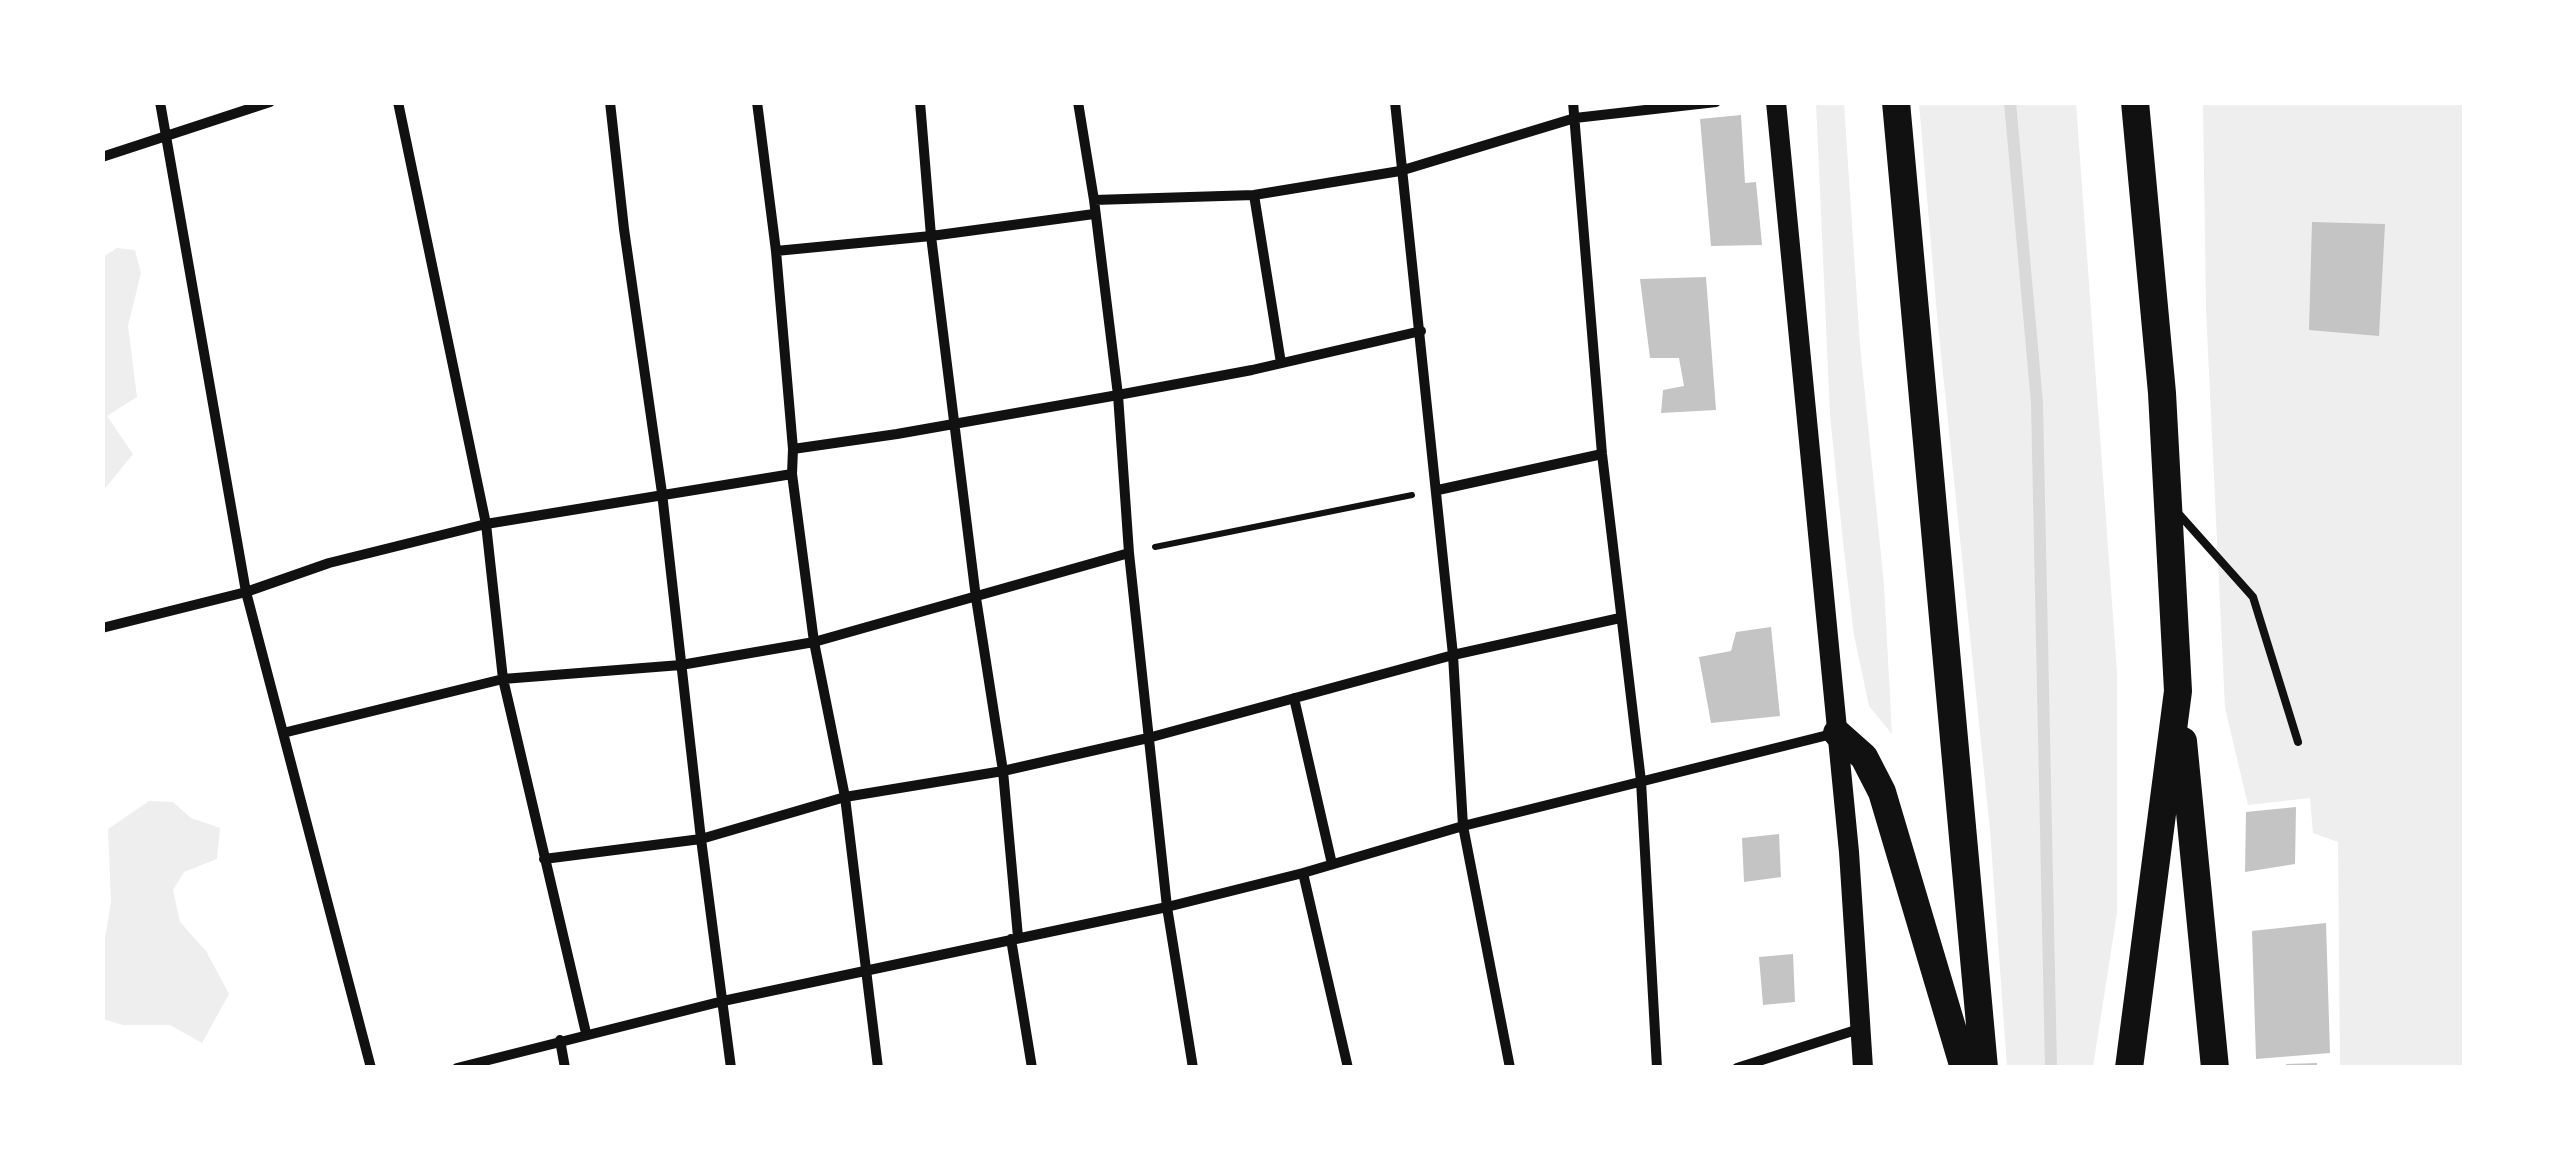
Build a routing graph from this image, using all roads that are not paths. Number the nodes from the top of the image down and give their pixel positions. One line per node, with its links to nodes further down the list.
1 (160, 102): 15 (street)
2 (270, 102): 15 (street)
3 (398, 102): 33 (street)
4 (610, 102): 31 (street)
5 (758, 102): 22 (street)
6 (920, 102): 21 (street)
7 (1078, 102): 19 (street)
8 (1395, 102): 17 (street)
9 (1574, 102): 14 (street)
10 (1716, 102): 14 (street)
11 (1776, 102): 46 (main road)
12 (1896, 102): 77 (highway)
13 (2135, 102): 32 (highway)
14 (1575, 118): 17 (street); 28 (street)
15 (167, 136): 16 (street); 35 (street)
16 (102, 157)
17 (1400, 171): 18 (street); 23 (street)
18 (1254, 194): 19 (street); 24 (street)
19 (1094, 200): 20 (street)
20 (1094, 214): 21 (street); 25 (street)
21 (931, 236): 22 (street); 26 (street)
22 (776, 250): 27 (street)
23 (1421, 331): 24 (street); 30 (street)
24 (1281, 363): 25 (street)
25 (1118, 395): 26 (street); 34 (street)
26 (954, 425): 27 (street); 36 (street)
27 (793, 448): 29 (street)
28 (1602, 454): 30 (street); 37 (street)
29 (792, 474): 31 (street); 39 (street)
30 (1438, 490): 40 (street)
31 (662, 494): 33 (street); 41 (street)
32 (2168, 502): 43 (highway); 48 (lane)
33 (486, 524): 35 (street); 42 (street)
34 (1129, 552): 36 (street); 47 (street)
35 (246, 592): 38 (street); 45 (street)
36 (976, 598): 39 (street); 49 (street)
37 (1620, 618): 40 (street); 50 (street)
38 (102, 628)
39 (814, 642): 41 (street); 51 (street)
40 (1453, 654): 44 (street); 52 (street)
41 (681, 665): 42 (street); 53 (street)
42 (503, 679): 45 (street); 54 (street)
43 (2178, 691): 78 (highway); 79 (highway)
44 (1294, 698): 47 (street); 55 (street)
45 (283, 733): 64 (street)
46 (1837, 733): 50 (street); 61 (main road); 76 (highway)
47 (1148, 738): 49 (street); 57 (street)
48 (2298, 742)
49 (1003, 771): 51 (street); 58 (street)
50 (1641, 781): 52 (street); 73 (street)
51 (845, 797): 53 (street); 59 (street)
52 (1463, 826): 55 (street); 72 (street)
53 (701, 838): 54 (street); 60 (street)
54 (544, 860): 62 (street)
55 (1332, 864): 56 (street)
56 (1303, 873): 57 (street); 71 (street)
57 (1167, 908): 58 (street); 70 (street)
58 (1014, 938): 59 (street); 69 (street)
59 (865, 972): 60 (street); 68 (street)
60 (723, 1000): 62 (street); 67 (street)
61 (1860, 1028): 74 (street); 75 (main road)
62 (586, 1033): 63 (street)
63 (560, 1040): 65 (street); 66 (street)
64 (371, 1068)
65 (457, 1068)
66 (565, 1068)
67 (731, 1068)
68 (878, 1068)
69 (1032, 1068)
70 (1193, 1068)
71 (1348, 1068)
72 (1510, 1068)
73 (1657, 1068)
74 (1737, 1068)
75 (1863, 1068)
76 (1964, 1068)
77 (1984, 1068)
78 (2129, 1068)
79 (2214, 1068)

